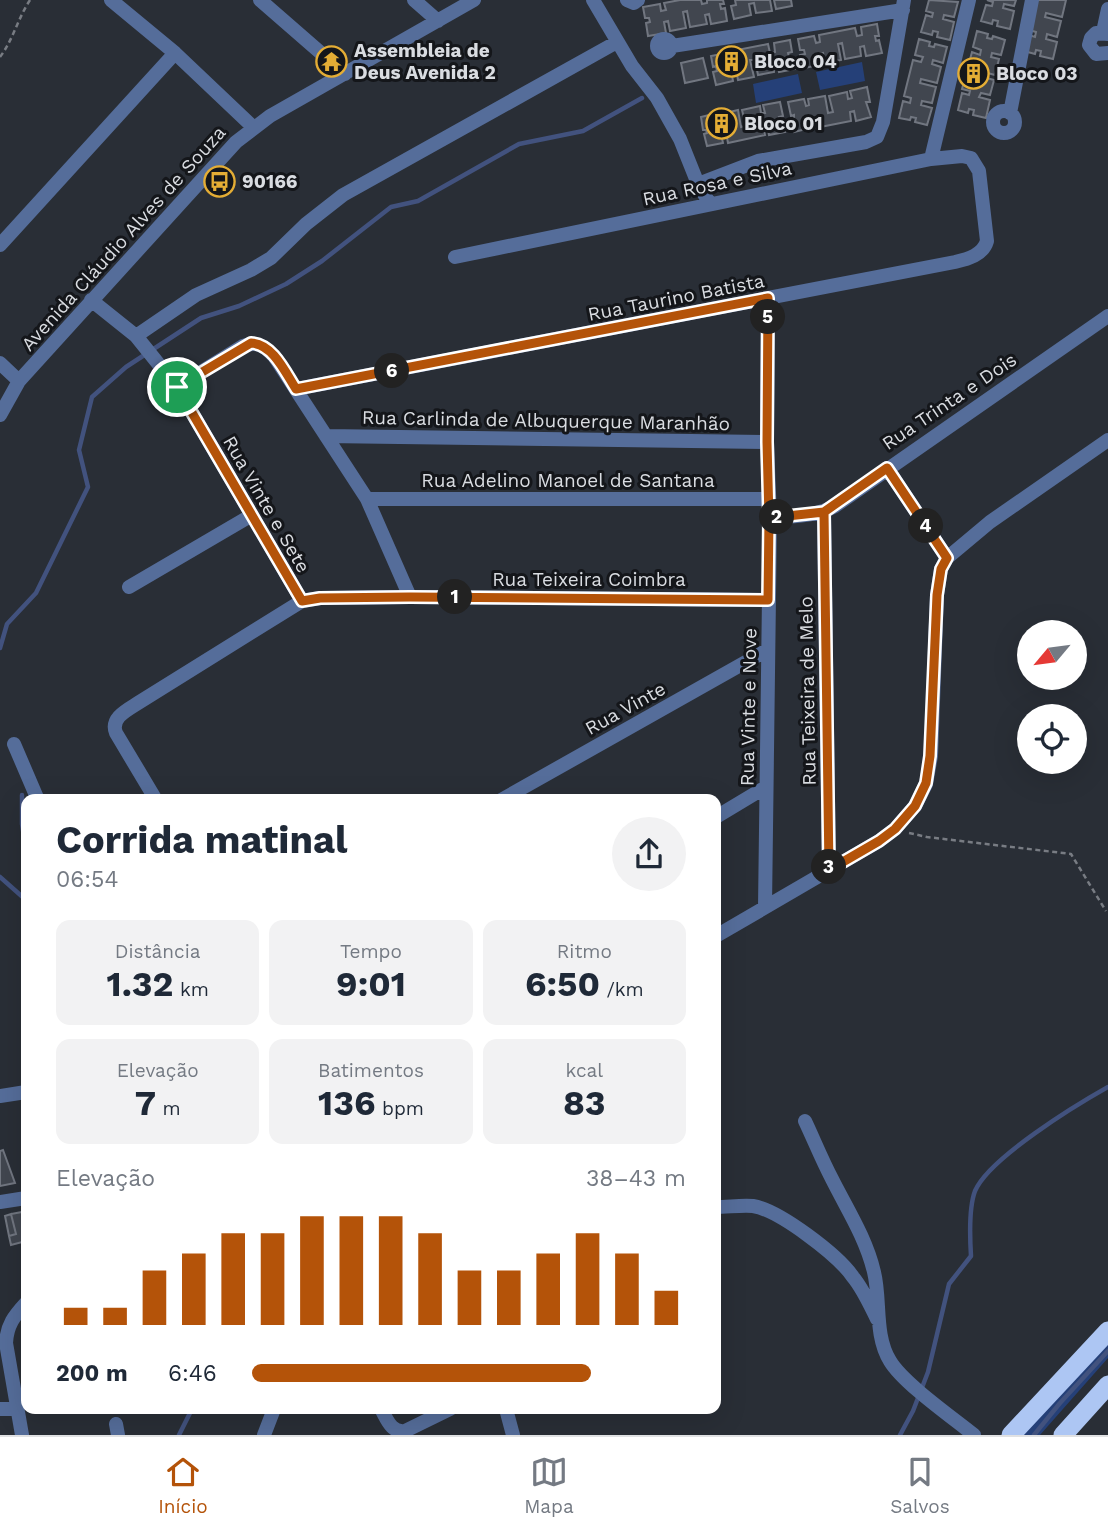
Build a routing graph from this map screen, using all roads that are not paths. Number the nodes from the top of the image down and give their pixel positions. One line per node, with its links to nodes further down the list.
1 (111, 0): 16 (street)
2 (260, 0): 18 (street)
3 (414, 0): 12 (street)
4 (474, 0): 12 (street, Avenida Cláudio Alves de Souza)
5 (593, 0): 14 (street)
6 (627, 0): 7 (street)
7 (638, 0)
8 (969, 0): 21 (street)
9 (1032, 0): 19 (street)
10 (903, 5): 15 (street); 23 (street)
11 (1108, 9): 13 (street)
12 (438, 21): 18 (street, Avenida Cláudio Alves de Souza)
13 (1106, 33): 17 (street)
14 (617, 42): 23 (street); 30 (street)
15 (672, 46)
16 (175, 53): 20 (street); 25 (street)
17 (1108, 53)
18 (345, 74): 20 (street, Avenida Cláudio Alves de Souza)
19 (1010, 113)
20 (253, 127): 28 (street, Avenida Cláudio Alves de Souza)
21 (931, 159): 22 (street, Rua Rosa e Silva); 24 (street, Rua Rosa e Silva)
22 (979, 171): 27 (street, Rua Taurino Batista)
23 (698, 184): 24 (street)
24 (710, 204): 26 (street, Rua Rosa e Silva)
25 (0, 245)
26 (455, 257)
27 (768, 298): 34 (street, Rua Taurino Batista); 38 (street, Rua Vinte e Nove)
28 (91, 300): 30 (street, Rua Vinte e Sete); 32 (street, Avenida Cláudio Alves de Souza)
29 (1108, 316): 39 (street, Rua Trinta e Dois)
30 (140, 341): 33 (street, Rua Vinte e Sete)
31 (0, 363): 32 (street)
32 (19, 381): 35 (street, Avenida Cláudio Alves de Souza)
33 (177, 387): 34 (street); 43 (street, Rua Vinte e Sete)
34 (296, 389): 36 (street)
35 (0, 415)
36 (326, 436): 38 (street, Rua Carlinda de Albuquerque Maranhão); 40 (street)
37 (1108, 440): 45 (street)
38 (767, 442): 41 (street, Rua Vinte e Nove)
39 (887, 468): 42 (street, Rua Trinta e Dois); 45 (street)
40 (367, 499): 41 (street, Rua Adelino Manoel de Santana); 47 (street)
41 (769, 499): 44 (street, Rua Vinte e Nove)
42 (824, 512): 44 (street, Rua Trinta e Dois); 57 (street, Rua Teixeira de Melo)
43 (252, 515): 46 (street); 49 (street, Rua Vinte e Sete)
44 (769, 518): 48 (street, Rua Vinte e Nove)
45 (947, 558): 57 (street)
46 (129, 587)
47 (410, 597): 48 (street, Rua Teixeira Coimbra); 49 (street, Rua Teixeira Coimbra)
48 (768, 600): 50 (street, Rua Vinte e Nove)
49 (302, 601): 54 (street, Rua Teixeira Coimbra)
50 (767, 650): 52 (street, Rua Vinte e Nove); 55 (street, Rua Vinte)
51 (14, 744): 53 (street)
52 (766, 787): 56 (street); 58 (street, Rua Vinte e Nove)
53 (35, 794)
54 (152, 794)
55 (512, 794)
56 (721, 814)
57 (829, 870): 58 (street)
58 (765, 907): 59 (street)
59 (721, 933)
60 (21, 1092): 61 (street)
61 (0, 1096)
62 (805, 1121): 67 (street)
63 (0, 1202): 64 (street)
64 (21, 1203)
65 (721, 1207): 67 (street)
66 (21, 1309): 71 (street)
67 (880, 1323): 79 (street)
68 (1108, 1332): 80 (highway)
69 (1108, 1385): 81 (highway)
70 (0, 1409): 71 (street)
71 (17, 1409): 76 (street)
72 (272, 1414): 77 (street)
73 (384, 1414): 74 (street)
74 (440, 1414)
75 (507, 1414): 78 (street)
76 (22, 1435)
77 (264, 1435)
78 (513, 1435)
79 (974, 1435)
80 (1011, 1435)
81 (1063, 1435)

